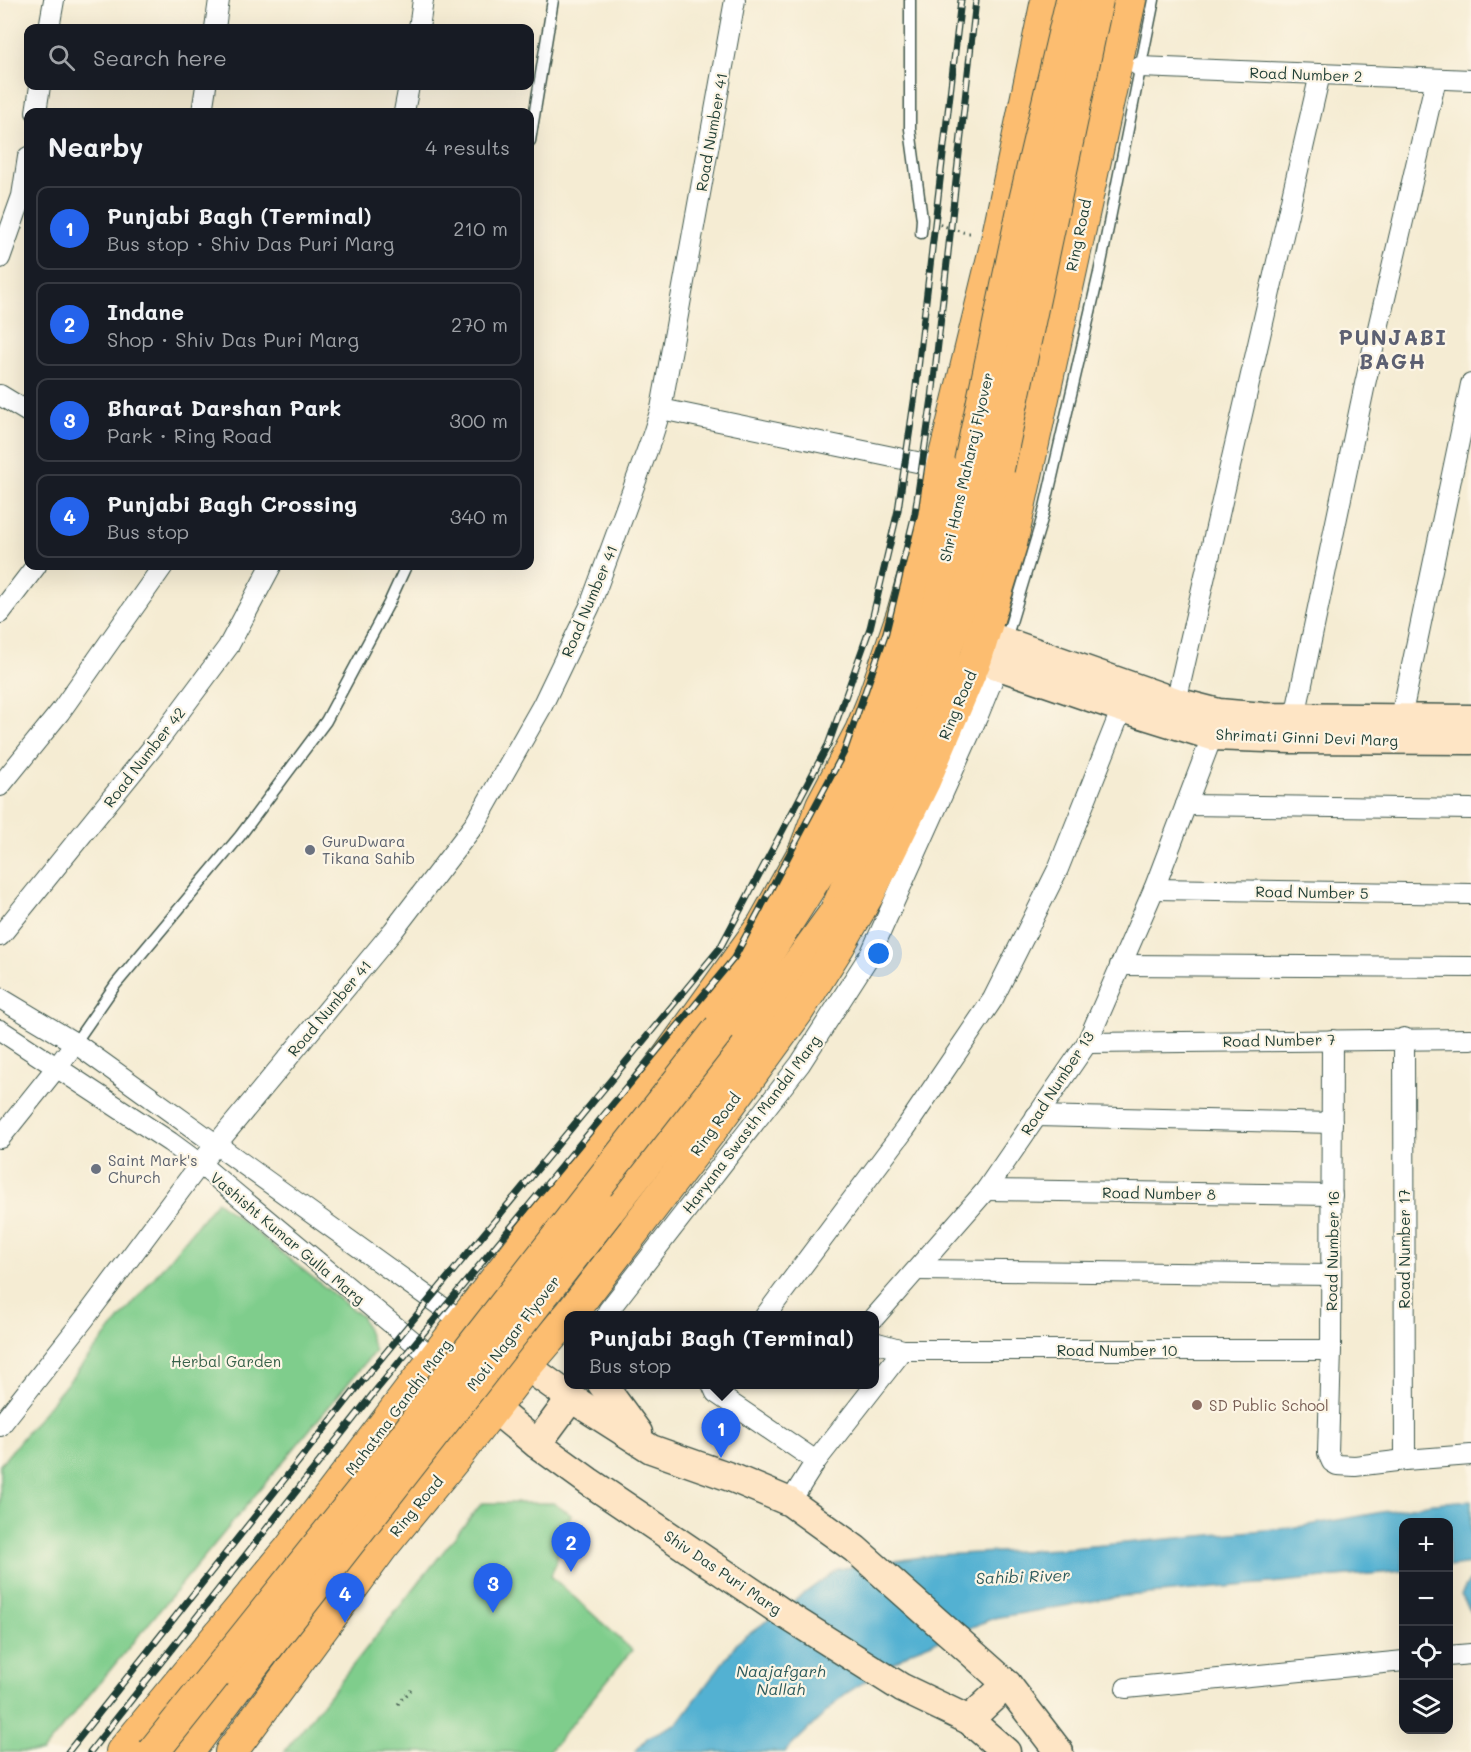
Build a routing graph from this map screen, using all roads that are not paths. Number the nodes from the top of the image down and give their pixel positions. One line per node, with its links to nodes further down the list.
1 (54, 0): 12 (street)
2 (219, 0): 13 (street)
3 (423, 0): 14 (street)
4 (553, 0): 25 (lane)
5 (735, 0): 33 (street, Road Number 41)
6 (910, 0): 29 (lane)
7 (1047, 0): 26 (main road)
8 (1072, 0): 53 (main road, Shri Hans Maharaj Flyover, bridge)
9 (1097, 0): 56 (main road, Shri Hans Maharaj Flyover, bridge)
10 (1130, 0): 27 (main road, Ring Road)
11 (1154, 0): 15 (lane)
12 (50, 24)
13 (216, 24)
14 (420, 24)
15 (1140, 67): 16 (street, Road Number 2); 41 (lane)
16 (1320, 74): 17 (street, Road Number 2); 42 (street)
17 (1436, 79): 18 (street, Road Number 2); 44 (street)
18 (1471, 80)
19 (39, 90): 22 (street)
20 (205, 90): 23 (street)
21 (408, 90): 24 (street)
22 (37, 108)
23 (203, 108)
24 (405, 108)
25 (534, 116)
26 (1019, 132): 27 (main road); 35 (main road)
27 (1098, 144): 41 (main road, Ring Road)
28 (24, 183): 30 (street)
29 (921, 233)
30 (0, 258)
31 (1471, 384): 45 (street)
32 (0, 395): 34 (street)
33 (661, 409): 35 (street); 72 (street, Road Number 41)
34 (24, 410)
35 (941, 467): 48 (main road)
36 (33, 570): 40 (street)
37 (160, 570): 50 (street)
38 (266, 570): 57 (street, Road Number 42)
39 (404, 570): 66 (lane)
40 (0, 613)
41 (994, 651): 42 (main road, Shrimati Ginni Devi Marg); 43 (main road, Shrimati Ginni Devi Marg); 61 (main road, Ring Road); 80 (street, Haryana Swasth Mandal Marg)
42 (1176, 702): 47 (main road, Shrimati Ginni Devi Marg)
43 (1122, 708): 47 (main road, Shrimati Ginni Devi Marg); 81 (street)
44 (1295, 717): 45 (main road, Shrimati Ginni Devi Marg); 47 (main road, Shrimati Ginni Devi Marg)
45 (1401, 718): 46 (main road, Shrimati Ginni Devi Marg)
46 (1471, 719)
47 (1217, 724): 49 (main road, Shrimati Ginni Devi Marg); 51 (street, Road Number 13)
48 (861, 731): 53 (main road); 76 (main road, Mahatma Gandhi Marg)
49 (1471, 740)
50 (0, 786)
51 (1186, 805): 52 (street); 54 (street, Road Number 13)
52 (1471, 809)
53 (813, 881): 112 (main road, Shri Hans Maharaj Flyover, bridge)
54 (1154, 889): 55 (street, Road Number 5); 58 (street, Road Number 13)
55 (1471, 894)
56 (835, 913): 61 (main road); 113 (main road, Moti Nagar Flyover, bridge)
57 (0, 936)
58 (1120, 965): 59 (street); 67 (street, Road Number 13)
59 (1471, 967)
60 (0, 998): 66 (street, Vashisht Kumar Gulla Marg)
61 (797, 1012): 77 (main road, Ring Road)
62 (0, 1030): 68 (street, Vashisht Kumar Gulla Marg)
63 (1404, 1038): 64 (street, Road Number 7); 65 (street, Road Number 7); 100 (street, Road Number 17)
64 (1471, 1039)
65 (1332, 1040): 67 (street, Road Number 7); 70 (street, Road Number 16)
66 (75, 1042): 68 (street); 72 (street, Vashisht Kumar Gulla Marg)
67 (1087, 1043): 69 (street, Road Number 13)
68 (57, 1067): 71 (street); 73 (street, Vashisht Kumar Gulla Marg)
69 (1036, 1116): 70 (street); 74 (street, Road Number 13)
70 (1332, 1123): 75 (street, Road Number 16)
71 (0, 1138)
72 (215, 1145): 73 (street, Road Number 41); 83 (street, Vashisht Kumar Gulla Marg)
73 (200, 1164): 88 (street, Vashisht Kumar Gulla Marg); 96 (street, Road Number 41)
74 (986, 1190): 75 (street, Road Number 8); 78 (street, Road Number 13)
75 (1332, 1195): 79 (street, Road Number 16)
76 (559, 1199): 77 (main road); 83 (main road, Mahatma Gandhi Marg)
77 (621, 1250): 80 (main road, Ring Road)
78 (917, 1270): 79 (street); 82 (street, Road Number 13)
79 (1331, 1275): 87 (street, Road Number 16)
80 (587, 1310)
81 (769, 1311)
82 (879, 1312)
83 (463, 1322): 88 (main road, Mahatma Gandhi Marg); 89 (main road)
84 (564, 1331): 89 (main road, Ring Road)
85 (879, 1343): 86 (street, Road Number 10)
86 (903, 1350): 87 (street, Road Number 10); 90 (street)
87 (1331, 1350): 100 (street, Road Number 16)
88 (442, 1366): 95 (main road, Shiv Das Puri Marg); 103 (main road, Mahatma Gandhi Marg)
89 (526, 1366): 94 (main road); 95 (main road, Ring Road)
90 (879, 1381)
91 (606, 1389): 98 (main road)
92 (714, 1389): 101 (street)
93 (872, 1389): 101 (street)
94 (571, 1398): 97 (main road); 98 (main road)
95 (494, 1407): 97 (main road, Shiv Das Puri Marg); 104 (main road, Ring Road)
96 (0, 1426)
97 (537, 1444): 110 (main road, Shiv Das Puri Marg)
98 (651, 1449): 102 (main road)
99 (1471, 1455): 100 (street)
100 (1405, 1460)
101 (816, 1461): 102 (street)
102 (790, 1502): 108 (main road)
103 (306, 1528): 104 (main road); 111 (main road, Mahatma Gandhi Marg)
104 (382, 1547): 114 (main road, Ring Road)
105 (1471, 1654): 106 (street)
106 (1453, 1656)
107 (1399, 1661): 109 (street)
108 (1007, 1684): 110 (main road); 116 (main road)
109 (1126, 1688)
110 (969, 1720): 115 (main road, Shiv Das Puri Marg)
111 (122, 1752)
112 (153, 1752)
113 (188, 1752)
114 (231, 1752)
115 (1006, 1752)
116 (1059, 1752)

